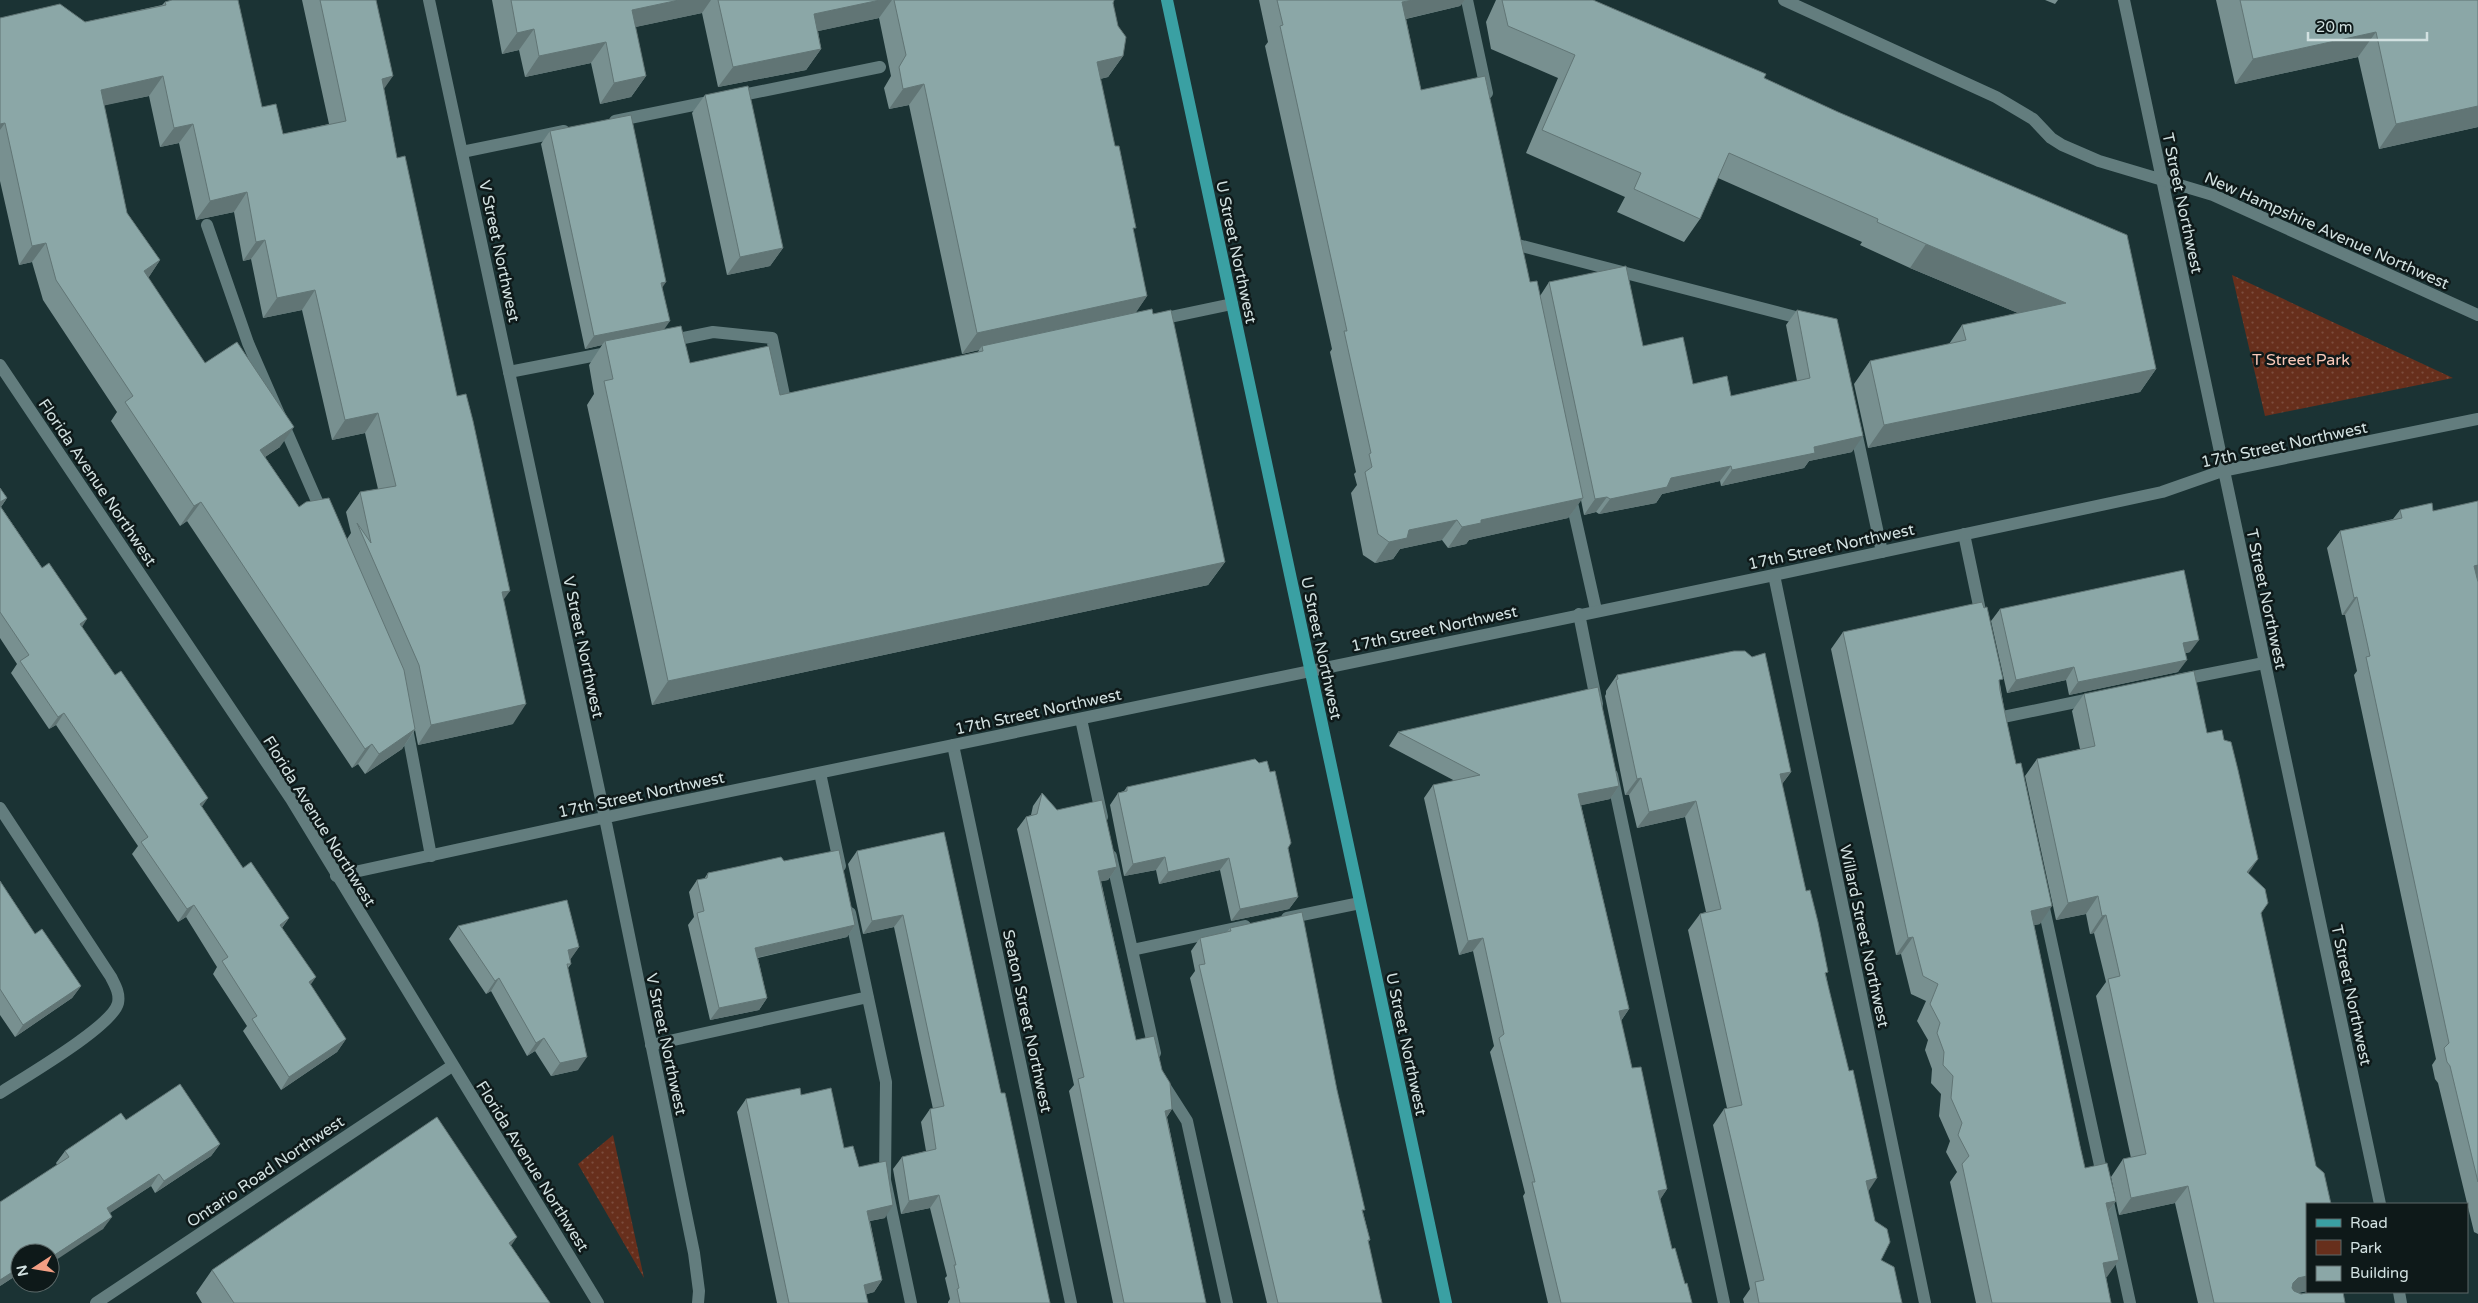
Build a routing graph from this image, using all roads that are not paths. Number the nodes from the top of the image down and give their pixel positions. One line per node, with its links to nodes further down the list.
1 (429, 0): 10 (street, V Street Northwest)
2 (1167, 0): 14 (main road, U Street Northwest)
3 (1467, 0): 7 (street)
4 (1784, 0): 11 (street, New Hampshire Avenue Northwest)
5 (2124, 0): 11 (street, T Street Northwest)
6 (880, 67): 8 (street)
7 (1489, 104)
8 (599, 124)
9 (580, 128): 10 (street)
10 (462, 152): 21 (street, V Street Northwest)
11 (2162, 179): 15 (street, New Hampshire Avenue Northwest); 25 (street, T Street Northwest)
12 (208, 225): 27 (street)
13 (1518, 246): 17 (street)
14 (1232, 304): 16 (street); 35 (main road, U Street Northwest)
15 (2478, 315)
16 (1140, 324)
17 (1824, 324)
18 (655, 344): 22 (street)
19 (626, 350): 21 (street)
20 (0, 365): 50 (street, Florida Avenue Northwest)
21 (509, 372): 46 (street, V Street Northwest)
22 (803, 396)
23 (1851, 410): 29 (street)
24 (2478, 419): 25 (street, 17th Street Northwest)
25 (2222, 471): 28 (street, 17th Street Northwest); 34 (street, T Street Northwest)
26 (1567, 477): 31 (street)
27 (330, 530)
28 (1964, 534): 29 (street, 17th Street Northwest); 33 (street)
29 (1882, 552): 30 (street, 17th Street Northwest)
30 (1774, 575): 31 (street, 17th Street Northwest); 71 (street, Willard Street Northwest)
31 (1596, 610): 32 (street, 17th Street Northwest)
32 (1579, 614): 35 (street, 17th Street Northwest); 39 (street)
33 (1984, 631)
34 (2264, 663): 36 (street); 62 (street, T Street Northwest)
35 (1310, 670): 41 (street, 17th Street Northwest); 54 (main road, U Street Northwest)
36 (2169, 682)
37 (2110, 695): 40 (street)
38 (404, 712): 49 (street)
39 (1599, 713)
40 (2003, 717)
41 (1081, 719): 42 (street, 17th Street Northwest); 47 (street)
42 (953, 746): 44 (street, 17th Street Northwest); 67 (street, Seaton Street Northwest)
43 (1609, 762): 70 (street)
44 (820, 773): 46 (street, 17th Street Northwest); 51 (street)
45 (0, 808): 61 (street)
46 (604, 818): 49 (street, 17th Street Northwest); 59 (street, V Street Northwest)
47 (1105, 827)
48 (1109, 846): 57 (street)
49 (432, 856): 50 (street, 17th Street Northwest)
50 (336, 876): 60 (street, Florida Avenue Northwest)
51 (844, 883)
52 (2039, 883): 72 (street)
53 (848, 902): 58 (street)
54 (1360, 903): 55 (street); 69 (main road, U Street Northwest)
55 (1273, 920)
56 (1254, 924): 57 (street)
57 (1132, 950): 68 (street)
58 (868, 997): 59 (street); 66 (street)
59 (651, 1045): 65 (street, V Street Northwest)
60 (452, 1066): 63 (street, Ontario Road Northwest); 64 (street, Florida Avenue Northwest)
61 (0, 1093)
62 (2380, 1203)
63 (96, 1303)
64 (598, 1303)
65 (698, 1303)
66 (911, 1303)
67 (1071, 1303)
68 (1227, 1303)
69 (1446, 1303)
70 (1724, 1303)
71 (1925, 1303)
72 (2130, 1303)

